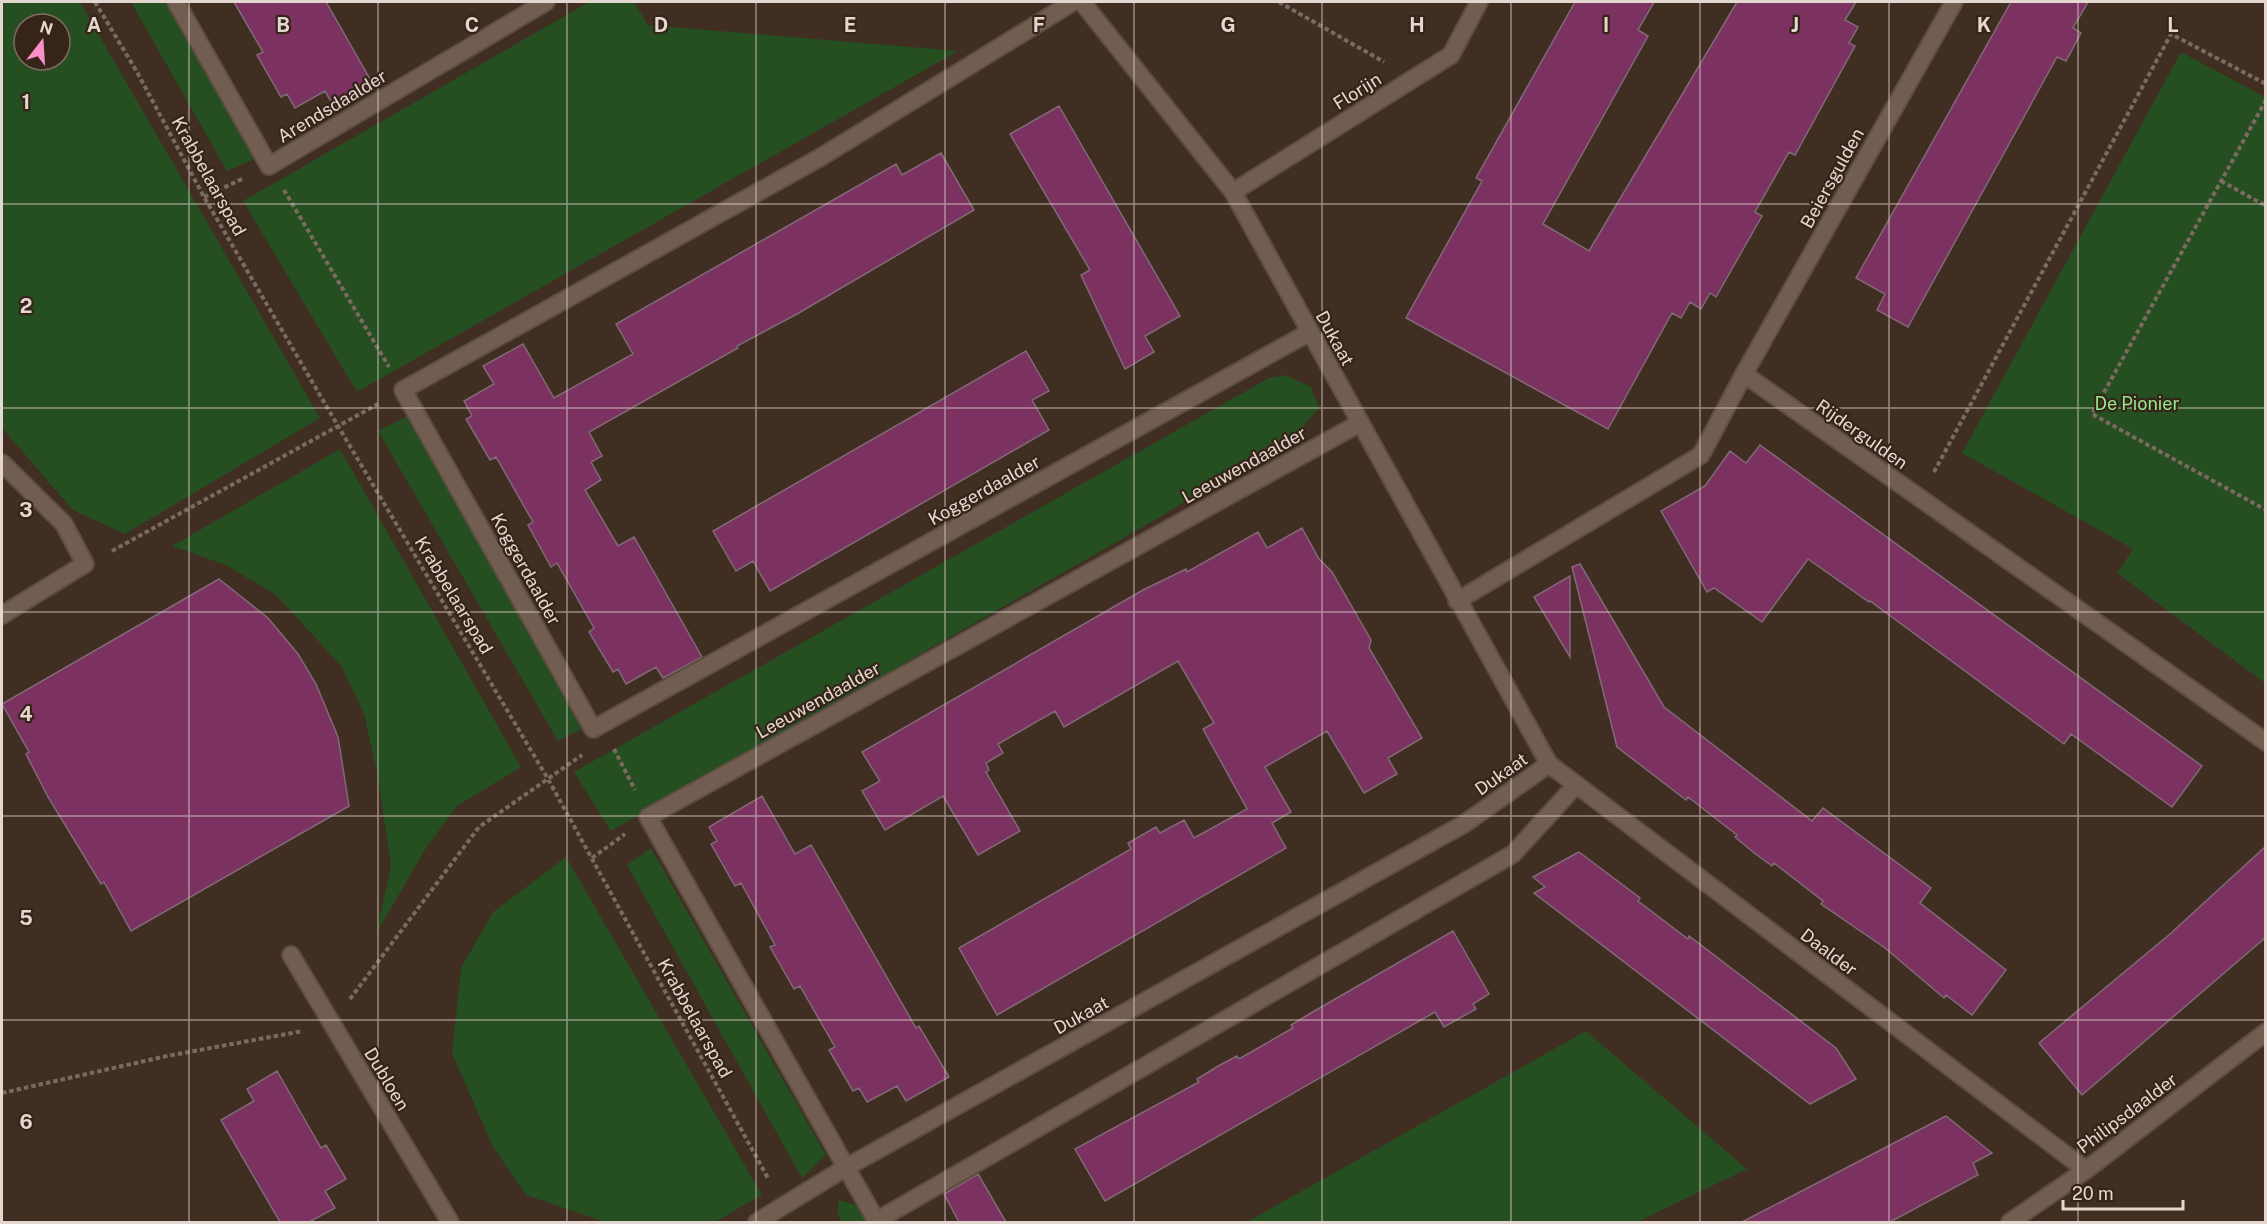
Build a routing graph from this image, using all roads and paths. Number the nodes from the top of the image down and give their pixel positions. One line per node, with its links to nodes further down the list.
1 (95, 2): 15 (path, Krabbelaarspad)
2 (176, 2): 12 (street, Arendsdaalder)
3 (546, 2): 12 (street, Arendsdaalder)
4 (1073, 2): 19 (street)
5 (1082, 2): 14 (street, Dukaat)
6 (1279, 2): 9 (path)
7 (1479, 2): 9 (street, Florijn)
8 (1954, 2): 18 (street, Beiersgulden)
9 (1413, 79): 14 (street, Florijn)
10 (2265, 84): 23 (path)
11 (2265, 100): 13 (path)
12 (269, 166): 15 (path); 19 (path)
13 (2220, 181): 16 (path); 24 (path)
14 (1233, 192): 17 (street, Dukaat)
15 (204, 197): 21 (path, Krabbelaarspad)
16 (2265, 206)
17 (1310, 332): 20 (street, Dukaat); 28 (street, Koggerdaalder)
18 (1744, 374): 23 (street, Rijdergulden); 26 (street)
19 (403, 390): 21 (path); 28 (street, Koggerdaalder)
20 (1360, 423): 26 (street, Dukaat); 32 (street, Leeuwendaalder)
21 (338, 426): 25 (path); 33 (path, Krabbelaarspad)
22 (2, 463): 25 (street)
23 (1920, 498): 29 (street, Rijdergulden)
24 (2265, 510)
25 (85, 564): 27 (street)
26 (1457, 601): 30 (street, Dukaat)
27 (2, 615)
28 (602, 725): 32 (path)
29 (2265, 742)
30 (1549, 765): 31 (street, Daalder); 36 (street, Dukaat)
31 (1576, 785): 37 (street, Daalder); 41 (street)
32 (648, 817): 33 (path); 36 (street)
33 (592, 858): 38 (path, Krabbelaarspad)
34 (291, 955): 39 (street, Dubloen)
35 (2265, 1032): 37 (street, Philipsdaalder)
36 (845, 1168): 38 (street, Dukaat); 41 (street)
37 (2086, 1170): 42 (street, Philipsdaalder)
38 (783, 1206): 40 (street, Dukaat)
39 (450, 1222)
40 (757, 1222)
41 (877, 1222)
42 (2010, 1222)

